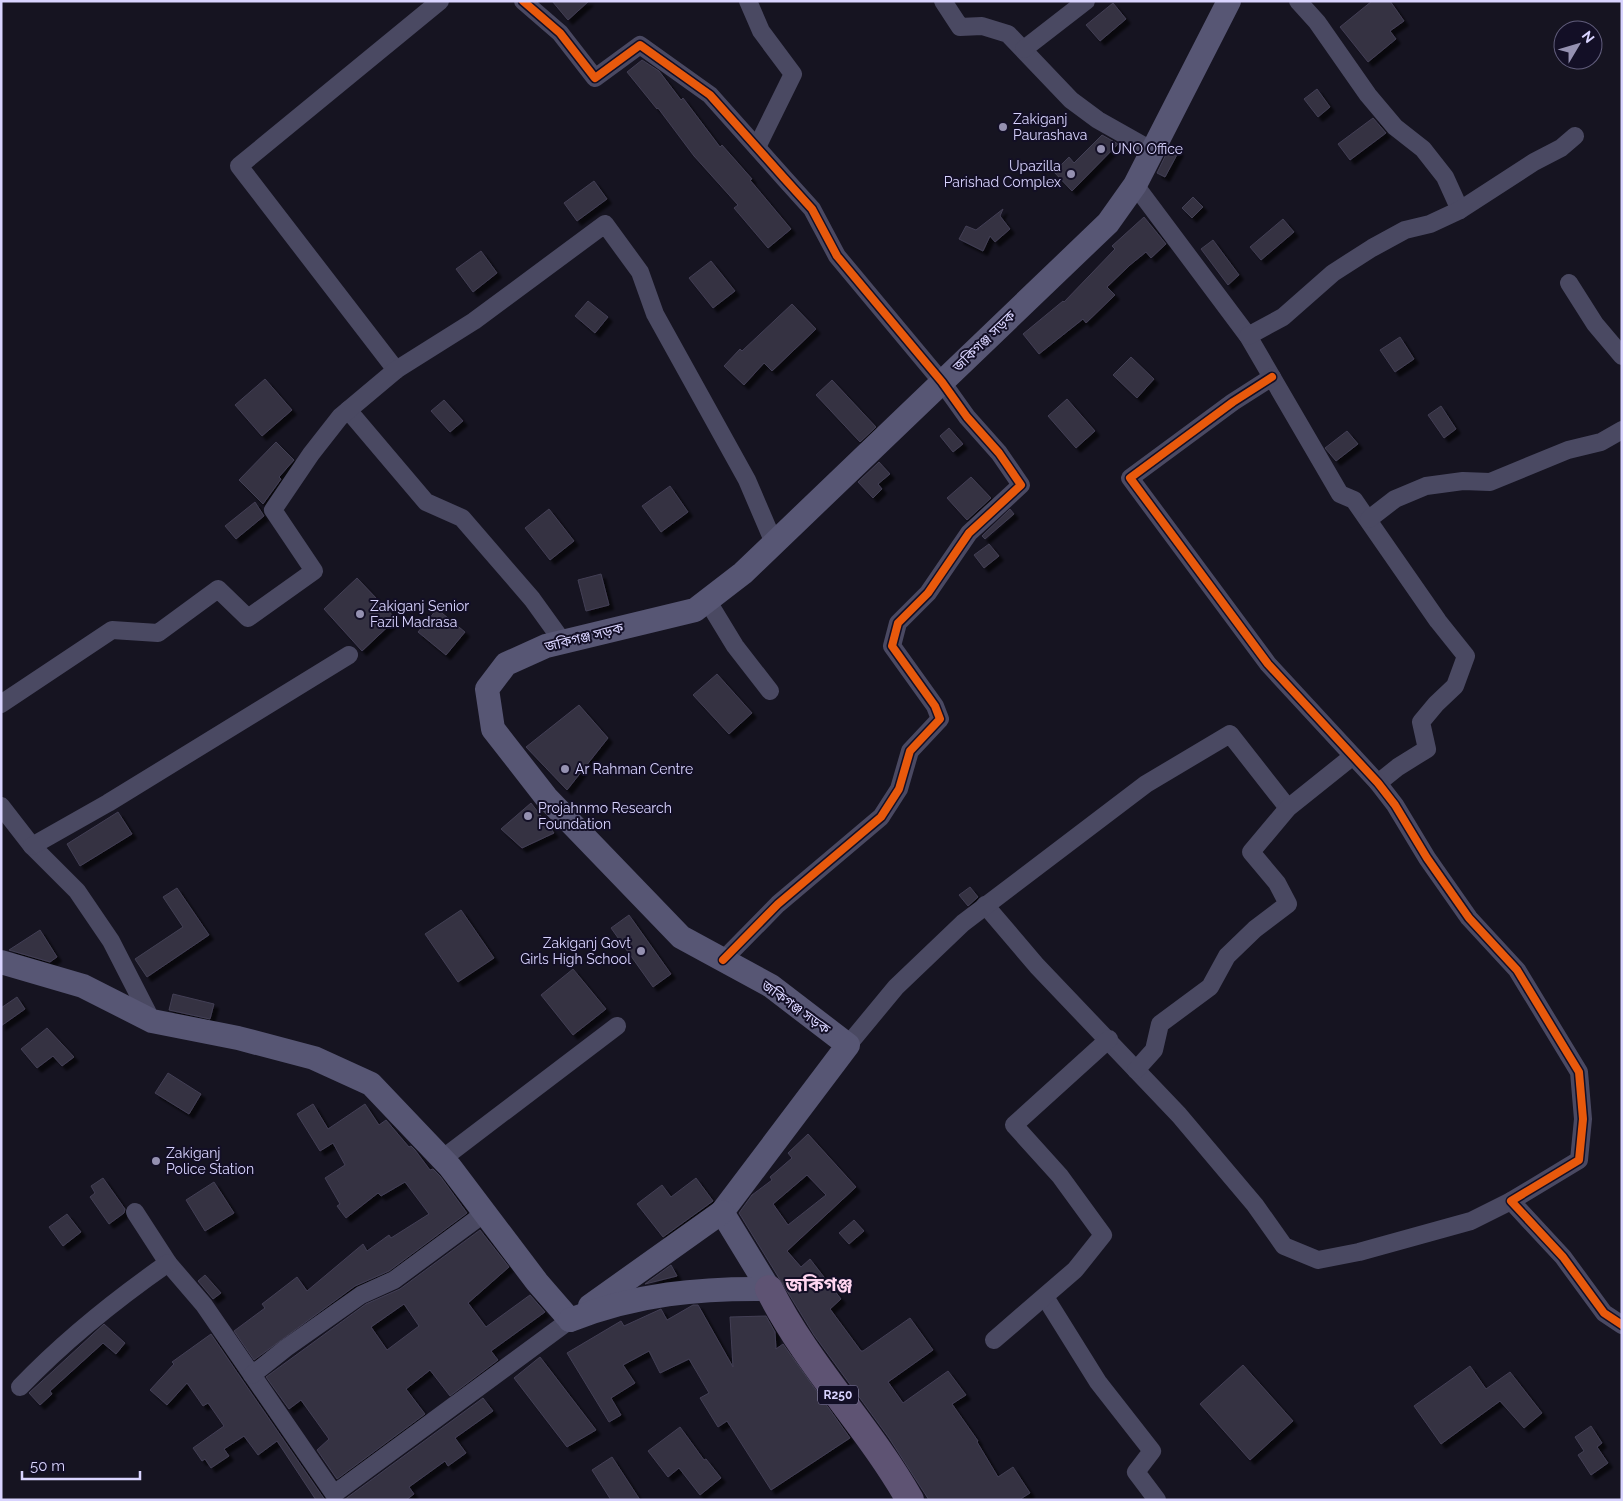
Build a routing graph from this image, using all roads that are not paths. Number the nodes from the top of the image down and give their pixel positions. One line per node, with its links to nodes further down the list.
1 (440, 1): 17 (street)
2 (524, 1): 10 (street)
3 (748, 1): 10 (street)
4 (943, 1): 8 (street)
5 (1086, 1): 8 (street)
6 (1229, 1): 11 (main road, জকিগঞ্জ সড়ক)
7 (1298, 1): 13 (street)
8 (1024, 49): 11 (street)
9 (1576, 136): 13 (street)
10 (757, 147): 19 (street)
11 (1153, 151): 12 (main road, জকিগঞ্জ সড়ক)
12 (1136, 185): 15 (street); 19 (main road, জকিগঞ্জ সড়ক)
13 (1460, 210): 15 (street)
14 (1569, 283): 16 (street)
15 (1248, 336): 18 (street)
16 (1622, 356)
17 (396, 370): 20 (street); 23 (street)
18 (1272, 377): 22 (street); 29 (street)
19 (942, 382): 23 (main road, জকিগঞ্জ সড়ক); 35 (street)
20 (348, 410): 25 (street); 28 (street)
21 (1622, 430): 22 (street)
22 (1368, 519): 30 (street)
23 (774, 542): 24 (main road, জকিগঞ্জ সড়ক)
24 (707, 600): 25 (main road, জকিগঞ্জ সড়ক); 27 (street)
25 (563, 642): 35 (main road, জকিগঞ্জ সড়ক)
26 (348, 655): 33 (street)
27 (770, 691)
28 (1, 704)
29 (1353, 756): 30 (street); 32 (street)
30 (1378, 783): 43 (street)
31 (1, 806): 33 (street)
32 (1288, 808): 34 (street); 41 (street)
33 (32, 846): 37 (street)
34 (986, 905): 39 (street); 40 (street)
35 (723, 960): 40 (main road, জকিগঞ্জ সড়ক)
36 (1, 962): 37 (main road)
37 (152, 1021): 42 (main road)
38 (616, 1026): 42 (street)
39 (1109, 1039): 41 (street); 49 (street)
40 (848, 1045): 46 (main road)
41 (1136, 1070): 43 (street)
42 (442, 1159): 45 (main road)
43 (1511, 1201): 51 (street)
44 (135, 1212): 47 (street)
45 (486, 1212): 50 (main road); 53 (street)
46 (722, 1212): 48 (main road); 50 (main road)
47 (168, 1263): 53 (street); 54 (street)
48 (769, 1289): 50 (main road); 55 (main road, R250)
49 (1045, 1297): 52 (street); 56 (street)
50 (570, 1320): 53 (street)
51 (1622, 1325)
52 (994, 1340)
53 (252, 1375)
54 (20, 1387)
55 (910, 1500)
56 (1157, 1500)

